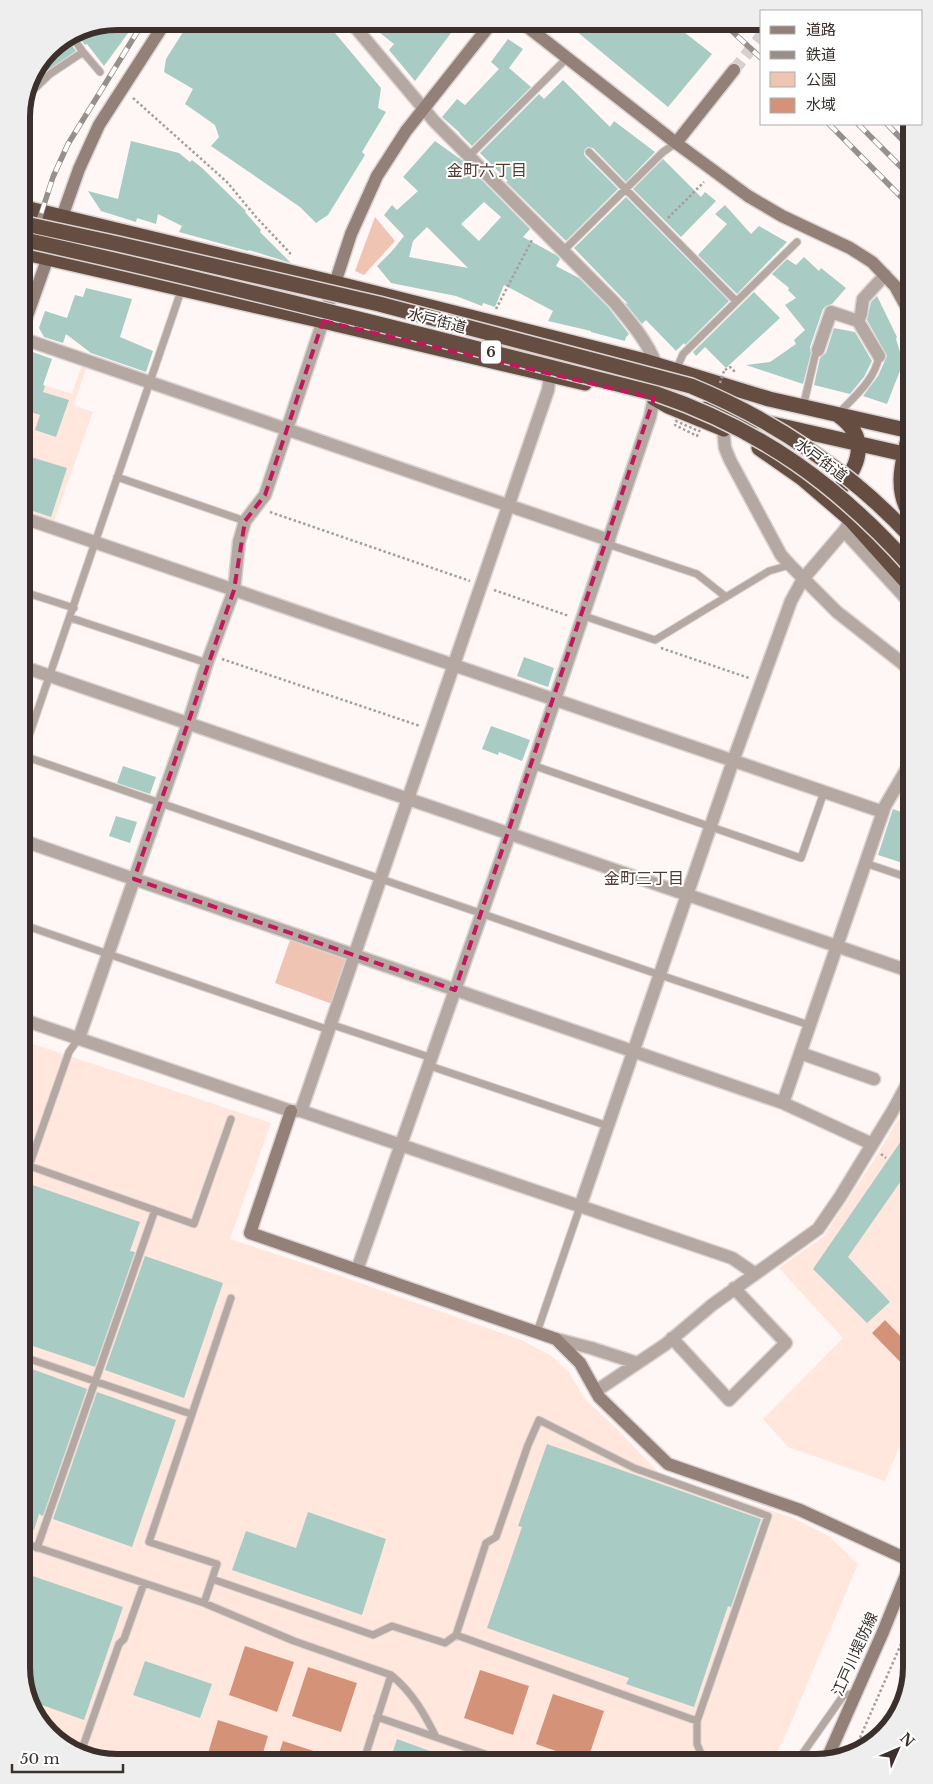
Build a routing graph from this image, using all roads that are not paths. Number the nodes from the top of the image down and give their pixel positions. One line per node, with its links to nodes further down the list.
1 (160, 30): 17 (street)
2 (357, 30): 11 (street)
3 (486, 30): 11 (street)
4 (531, 30): 7 (street)
5 (75, 42): 6 (lane)
6 (83, 52): 9 (lane); 10 (lane)
7 (567, 58): 12 (street); 14 (lane)
8 (734, 70): 12 (street)
9 (100, 72)
10 (36, 88)
11 (423, 109): 14 (street); 25 (street)
12 (676, 143): 15 (lane); 24 (street)
13 (589, 152): 15 (lane)
14 (468, 156): 21 (street)
15 (626, 189): 21 (lane); 27 (lane)
16 (30, 209): 17 (highway, 水戸街道 / 6)
17 (62, 217): 25 (highway, 水戸街道 / 6)
18 (30, 225): 55 (highway, 水戸街道 / 6, bridge)
19 (30, 241): 58 (highway, 水戸街道 / 6, bridge)
20 (797, 242): 27 (lane)
21 (564, 250): 35 (street)
22 (30, 254): 23 (highway, 水戸街道 / 6)
23 (48, 257): 26 (highway, 水戸街道 / 6); 29 (street)
24 (885, 275): 28 (street); 31 (street)
25 (335, 283): 30 (street); 35 (highway, 水戸街道 / 6)
26 (182, 288): 30 (highway, 水戸街道 / 6); 38 (lane)
27 (736, 301): 36 (lane)
28 (903, 302)
29 (30, 308)
30 (323, 321): 37 (highway, 水戸街道 / 6); 44 (street)
31 (858, 321): 33 (street); 34 (street)
32 (30, 341): 38 (street)
33 (818, 350): 40 (lane)
34 (879, 356): 41 (lane)
35 (656, 364): 36 (highway, 水戸街道 / 6); 39 (street)
36 (676, 370): 40 (highway, 水戸街道 / 6)
37 (550, 376): 39 (highway, 水戸街道 / 6); 51 (street)
38 (150, 382): 44 (street); 48 (lane)
39 (654, 398): 43 (highway); 45 (highway); 57 (street)
40 (803, 407): 41 (highway, 水戸街道 / 6)
41 (838, 415): 42 (highway, 水戸街道 / 6); 45 (highway)
42 (903, 426)
43 (723, 428): 49 (highway); 59 (street)
44 (288, 430): 51 (street); 53 (street)
45 (859, 444): 46 (highway); 49 (highway)
46 (903, 454)
47 (903, 460): 50 (highway, 水戸街道)
48 (117, 477): 53 (lane); 56 (lane)
49 (830, 500): 54 (highway)
50 (903, 501)
51 (508, 506): 57 (street); 71 (street)
52 (30, 520): 56 (street)
53 (245, 521): 62 (street)
54 (848, 526): 60 (street); 61 (highway); 64 (street)
55 (903, 529)
56 (95, 541): 62 (street); 66 (lane)
57 (608, 542): 65 (lane); 68 (street)
58 (903, 559)
59 (790, 565): 60 (street); 65 (lane)
60 (803, 579): 70 (street); 78 (street)
61 (903, 579)
62 (234, 590): 69 (street); 71 (street)
63 (30, 594): 66 (lane)
64 (903, 594)
65 (726, 597): 68 (lane)
66 (74, 608): 67 (lane)
67 (71, 618): 69 (lane); 73 (lane)
68 (582, 619): 74 (street)
69 (209, 659): 75 (street)
70 (903, 664)
71 (455, 665): 74 (street); 82 (street)
72 (30, 669): 73 (street)
73 (51, 676): 75 (street); 76 (lane)
74 (555, 700): 78 (street); 79 (street)
75 (188, 724): 82 (street); 83 (street)
76 (30, 735)
77 (30, 760): 83 (lane)
78 (733, 761): 81 (street); 85 (street)
79 (532, 765): 85 (lane); 86 (street)
80 (903, 775): 84 (street)
81 (824, 792): 84 (street); 85 (lane)
82 (408, 800): 86 (street); 91 (street)
83 (160, 803): 90 (street); 91 (lane)
84 (883, 812): 88 (street)
85 (710, 827): 92 (street)
86 (510, 833): 92 (street); 93 (street)
87 (30, 843): 90 (street)
88 (865, 863): 89 (lane); 95 (street)
89 (903, 876)
90 (134, 878): 96 (street); 97 (street)
91 (381, 879): 93 (lane); 97 (street)
92 (688, 895): 95 (street); 99 (street)
93 (482, 913): 99 (lane); 100 (street)
94 (30, 927): 96 (lane)
95 (836, 946): 98 (street); 102 (street)
96 (108, 954): 103 (lane); 104 (street)
97 (355, 955): 100 (street); 103 (street)
98 (903, 969)
99 (660, 975): 102 (lane); 105 (street)
100 (454, 990): 105 (street); 107 (street)
101 (30, 1021): 104 (street)
102 (809, 1025): 106 (street)
103 (329, 1027): 107 (lane); 111 (street)
104 (80, 1038): 111 (street); 116 (lane)
105 (633, 1050): 110 (street); 113 (street)
106 (800, 1053): 108 (street); 110 (street)
107 (431, 1062): 113 (lane); 115 (street)
108 (874, 1079)
109 (903, 1092): 114 (street)
110 (784, 1103): 114 (street)
111 (296, 1111): 115 (street); 120 (street)
112 (230, 1119): 119 (lane)
113 (608, 1126): 118 (street)
114 (872, 1144): 121 (street)
115 (401, 1146): 118 (street); 120 (street)
116 (30, 1163)
117 (30, 1166): 119 (lane)
118 (580, 1206): 121 (street); 124 (lane)
119 (154, 1210): 129 (lane)
120 (358, 1270): 124 (street)
121 (754, 1273): 122 (street)
122 (734, 1288): 125 (street); 125 (street)
123 (231, 1298): 131 (lane)
124 (537, 1332): 126 (street)
125 (672, 1338): 128 (street)
126 (556, 1339): 128 (street); 130 (street)
127 (30, 1359): 129 (lane)
128 (636, 1363): 130 (street)
129 (95, 1381): 131 (lane); 133 (lane)
130 (596, 1391): 134 (street)
131 (191, 1414): 135 (lane)
132 (30, 1545): 133 (lane)
133 (37, 1548): 137 (lane)
134 (903, 1556)
135 (212, 1579): 138 (lane); 139 (lane)
136 (903, 1582): 141 (street, 江戸川堤防線)
137 (144, 1583): 138 (lane); 145 (lane)
138 (204, 1603): 140 (lane)
139 (456, 1635): 143 (lane); 143 (lane)
140 (391, 1675): 142 (lane); 144 (lane)
141 (856, 1692): 146 (street, 江戸川堤防線); 150 (lane)
142 (377, 1717): 144 (lane); 147 (lane)
143 (697, 1721): 149 (lane)
144 (436, 1737): 148 (lane)
145 (83, 1746)
146 (830, 1752)
147 (366, 1754)
148 (485, 1754)
149 (701, 1754)
150 (802, 1754)

